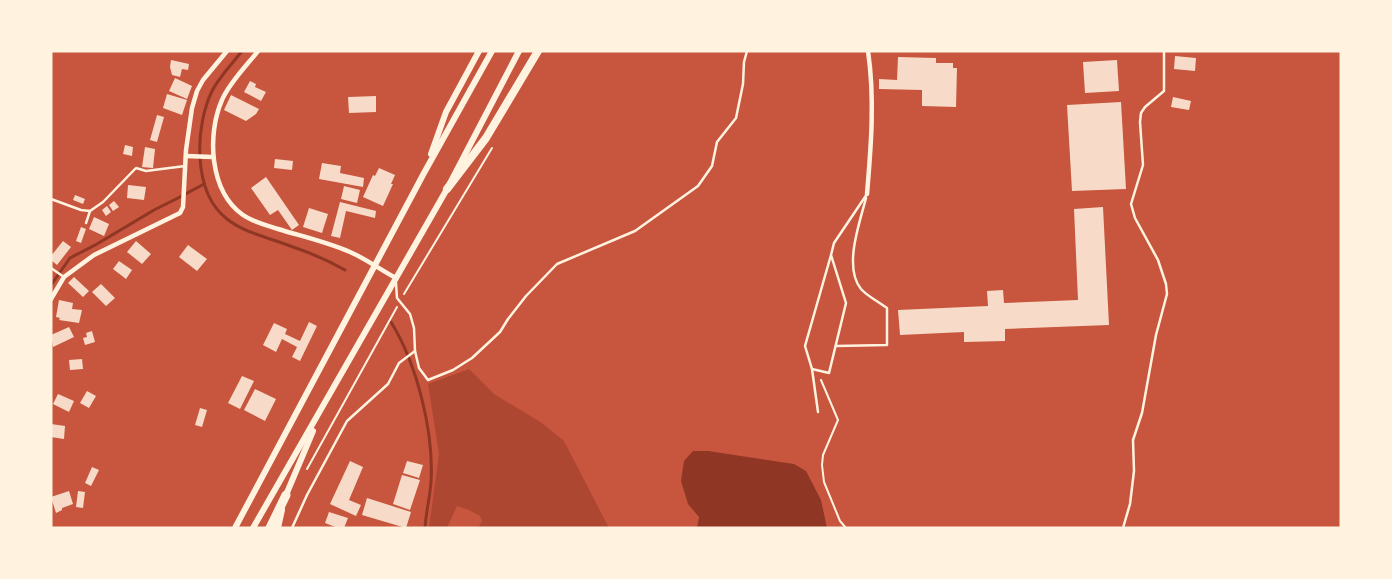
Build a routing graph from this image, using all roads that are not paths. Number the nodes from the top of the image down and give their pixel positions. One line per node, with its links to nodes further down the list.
1 (227, 51): 10 (street)
2 (258, 51): 11 (street)
3 (479, 51): 13 (main road)
4 (492, 51): 13 (main road)
5 (519, 51): 14 (main road)
6 (538, 51): 14 (main road)
7 (747, 51): 26 (lane)
8 (868, 51): 15 (street)
9 (1164, 51): 36 (lane)
10 (188, 156): 11 (street); 12 (street)
11 (210, 157): 20 (street)
12 (185, 166): 17 (lane); 22 (street)
13 (424, 173): 20 (main road)
14 (447, 189): 23 (main road)
15 (867, 194): 19 (lane); 25 (lane)
16 (51, 199): 17 (lane)
17 (90, 211): 18 (lane)
18 (86, 223)
19 (831, 255): 25 (lane); 27 (lane)
20 (375, 266): 23 (street); 31 (main road)
21 (51, 268): 22 (lane)
22 (63, 276): 24 (street)
23 (396, 278): 26 (lane); 28 (main road)
24 (51, 299)
25 (836, 346): 27 (lane)
26 (415, 351): 35 (lane)
27 (812, 368): 29 (lane)
28 (324, 404): 30 (main road); 32 (main road)
29 (818, 412)
30 (286, 495): 33 (highway); 34 (main road)
31 (235, 528)
32 (253, 528)
33 (270, 528)
34 (276, 528)
35 (292, 528)
36 (1123, 528)

